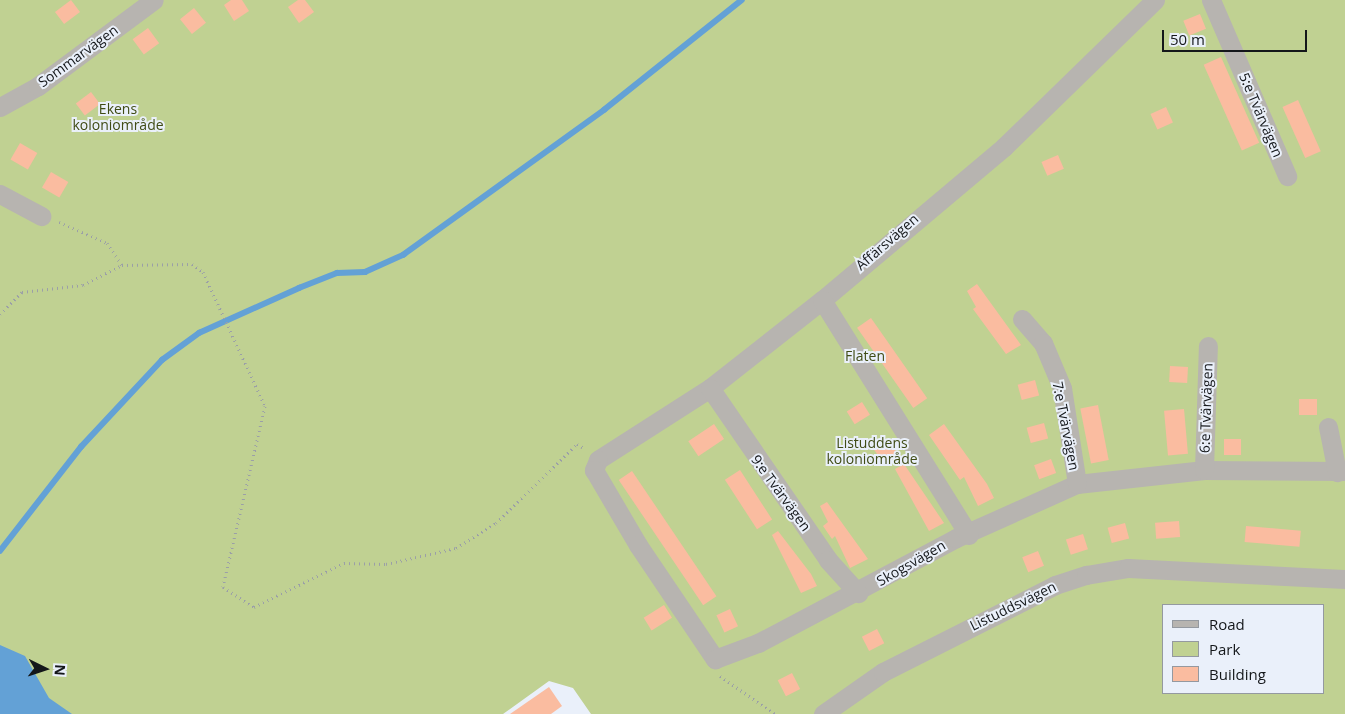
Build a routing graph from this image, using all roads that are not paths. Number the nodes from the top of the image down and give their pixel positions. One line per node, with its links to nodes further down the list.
1 (154, 0): 4 (street, Sommarvägen)
2 (1155, 0): 8 (street, Affärsvägen)
3 (1211, 0): 5 (street, 5:e Tvärvägen)
4 (0, 106)
5 (1287, 176)
6 (0, 194): 7 (street)
7 (41, 216)
8 (822, 300): 11 (street, Affärsvägen); 16 (street)
9 (1022, 319): 15 (street, 7:e Tvärvägen)
10 (1208, 346): 13 (street, 6:e Tvärvägen)
11 (710, 388): 18 (street, 9:e Tvärvägen); 19 (street, Affärsvägen)
12 (1328, 428): 14 (street)
13 (1204, 470): 14 (street, Skogsvägen); 15 (street, Skogsvägen)
14 (1341, 472)
15 (1077, 484): 16 (street, Skogsvägen)
16 (969, 534): 18 (street, Skogsvägen)
17 (1345, 579): 20 (street, Listuddsvägen)
18 (858, 594): 19 (street, Skogsvägen)
19 (715, 659)
20 (823, 714)

